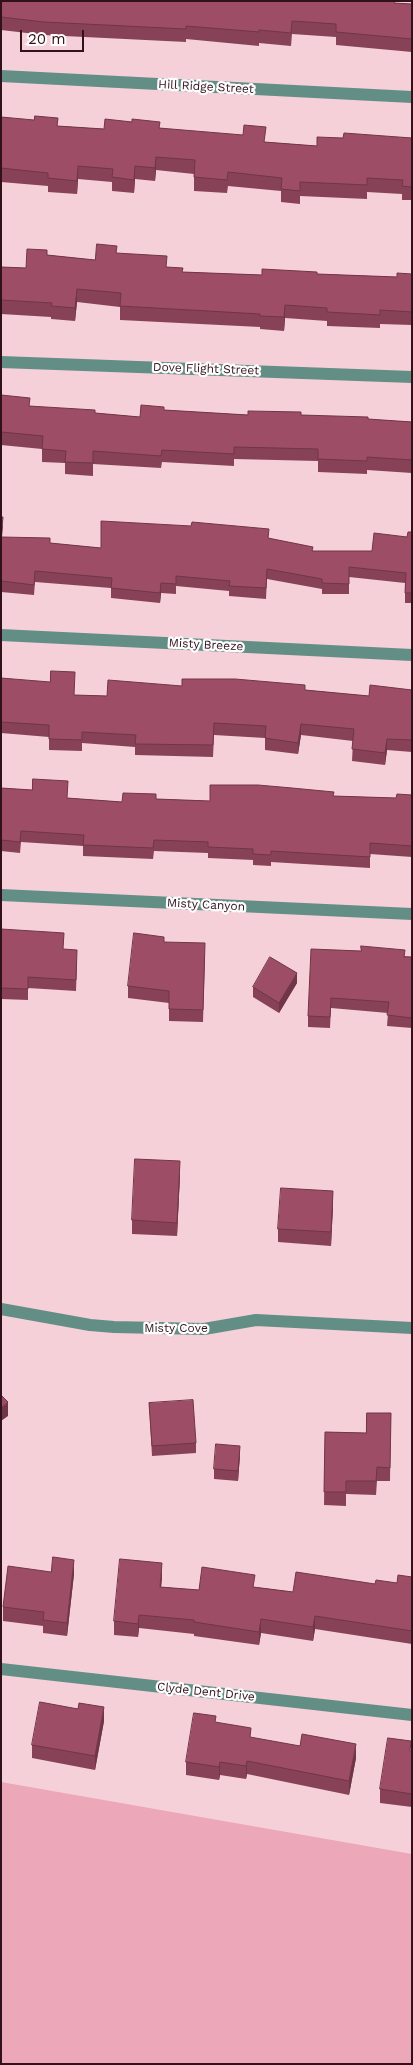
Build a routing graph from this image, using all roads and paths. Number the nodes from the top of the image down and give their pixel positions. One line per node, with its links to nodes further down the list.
1 (1, 76): 2 (street, Hill Ridge Street)
2 (412, 97)
3 (1, 362): 4 (street, Dove Flight Street)
4 (412, 377)
5 (1, 636): 6 (street, Misty Breeze)
6 (412, 655)
7 (1, 895): 8 (street, Misty Canyon)
8 (412, 914)
9 (1, 1309): 10 (street, Misty Cove)
10 (412, 1328)
11 (1, 1669): 12 (street, Clyde Dent Drive)
12 (412, 1716)

